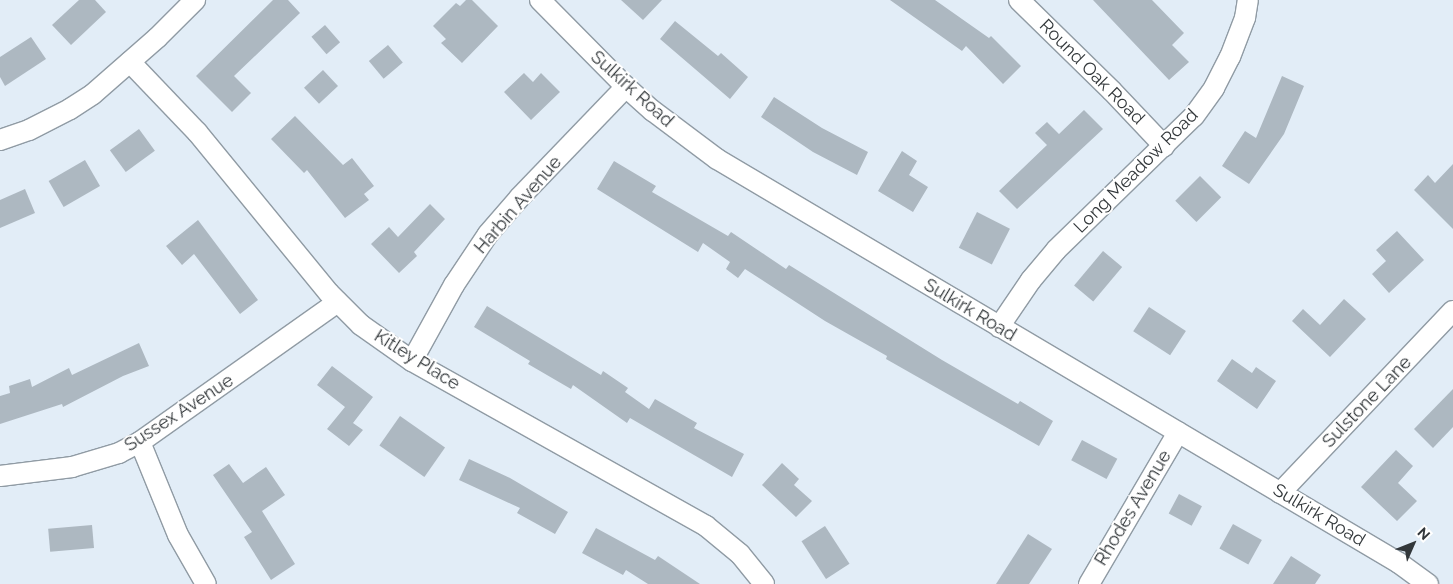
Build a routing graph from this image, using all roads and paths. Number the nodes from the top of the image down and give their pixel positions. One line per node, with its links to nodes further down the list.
1 (195, 0): 5 (street)
2 (540, 0): 6 (street, Sulkirk Road)
3 (1019, 0): 8 (street, Round Oak Road)
4 (1248, 0): 8 (street, Long Meadow Road)
5 (130, 62): 7 (street); 9 (street, Kitley Place)
6 (626, 87): 11 (street, Sulkirk Road); 12 (street, Harbin Avenue)
7 (0, 140)
8 (1164, 146): 11 (street, Long Meadow Road)
9 (338, 302): 12 (street, Kitley Place); 14 (street, Sussex Avenue)
10 (1453, 311): 16 (street, Sulstone Lane)
11 (999, 327): 13 (street, Sulkirk Road)
12 (412, 361): 18 (street, Kitley Place)
13 (1178, 432): 16 (street, Sulkirk Road); 19 (street, Rhodes Avenue)
14 (140, 442): 15 (street, Sussex Avenue); 17 (street)
15 (0, 476)
16 (1280, 493): 20 (street, Sulkirk Road)
17 (206, 584)
18 (764, 584)
19 (1089, 584)
20 (1428, 584)

